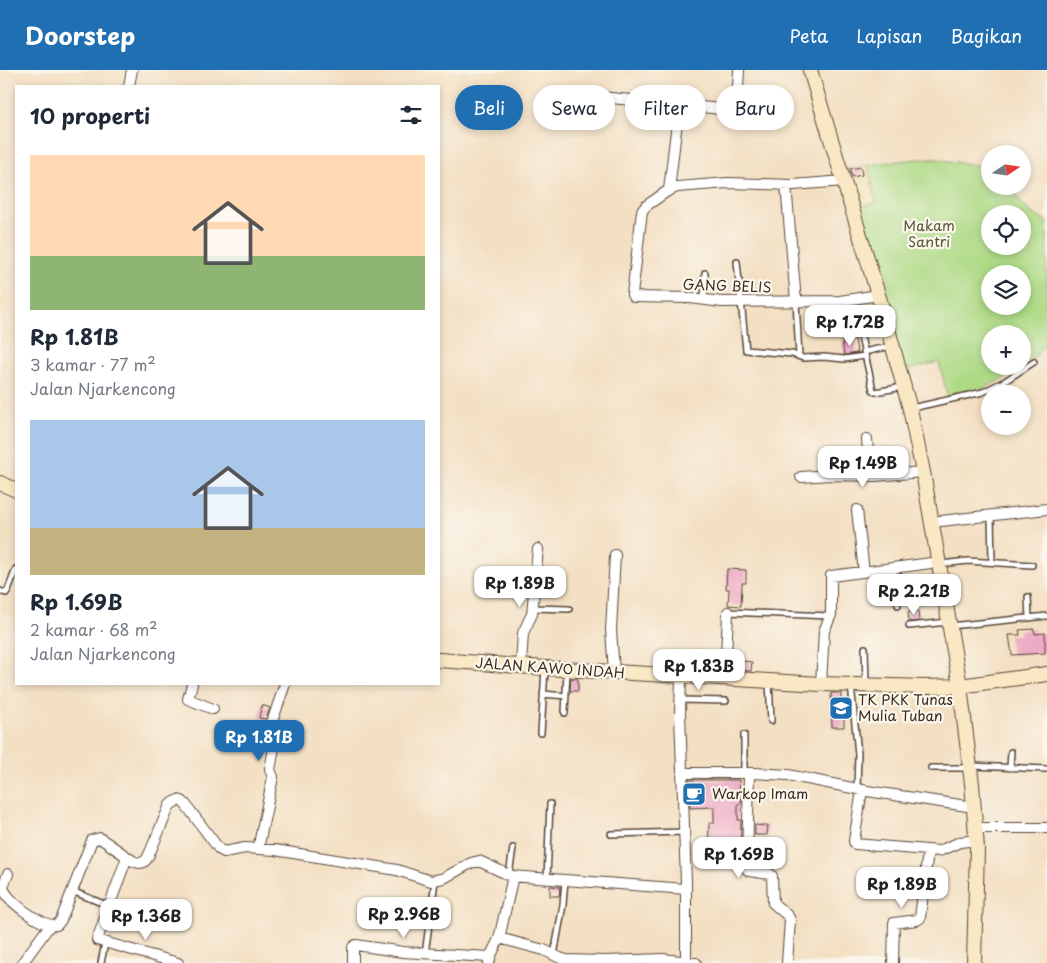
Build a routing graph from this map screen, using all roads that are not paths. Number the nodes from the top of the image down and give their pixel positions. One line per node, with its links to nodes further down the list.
1 (132, 70): 4 (street)
2 (739, 70): 5 (street)
3 (810, 70): 7 (street)
4 (129, 85)
5 (706, 108)
6 (676, 130): 9 (street)
7 (844, 180): 8 (street); 12 (street)
8 (786, 185): 9 (street); 14 (street)
9 (670, 190): 13 (street, GANG BELIS)
10 (737, 262): 15 (lane)
11 (705, 273): 13 (lane)
12 (878, 294): 14 (street, GANG BELIS); 16 (street)
13 (704, 300): 15 (street, GANG BELIS)
14 (796, 300): 15 (street, GANG BELIS); 19 (lane)
15 (741, 302): 19 (lane)
16 (883, 311): 17 (street); 18 (lane)
17 (893, 346): 18 (lane); 21 (street)
18 (865, 354): 19 (lane); 21 (lane)
19 (799, 356)
20 (1034, 362): 22 (lane)
21 (904, 387): 22 (street)
22 (910, 409): 24 (street)
23 (867, 439): 26 (street)
24 (923, 472): 26 (street); 32 (street)
25 (801, 476): 26 (street)
26 (870, 476)
27 (0, 483): 28 (street)
28 (15, 490)
29 (1047, 509): 31 (street)
30 (856, 510): 40 (street)
31 (991, 515): 32 (street); 35 (lane)
32 (932, 522): 36 (street)
33 (538, 549): 44 (street)
34 (615, 555): 57 (street)
35 (992, 562): 36 (lane); 37 (lane)
36 (939, 563): 38 (street); 50 (street)
37 (1032, 565)
38 (893, 568): 40 (street); 43 (lane)
39 (15, 571): 41 (lane)
40 (864, 572): 47 (street)
41 (0, 591)
42 (1028, 597): 49 (lane)
43 (898, 605)
44 (533, 608): 45 (lane); 54 (street)
45 (570, 609)
46 (728, 612): 47 (lane); 60 (street)
47 (830, 616): 62 (street)
48 (1047, 616): 49 (lane)
49 (1029, 618): 50 (lane)
50 (950, 624): 51 (lane); 67 (street)
51 (909, 626)
52 (865, 648): 66 (lane)
53 (440, 660): 54 (street, JALAN KAWO INDAH)
54 (521, 666): 55 (street, JALAN KAWO INDAH)
55 (545, 668): 56 (street, JALAN KAWO INDAH); 68 (lane)
56 (567, 669): 57 (street, JALAN KAWO INDAH); 69 (lane)
57 (614, 672): 58 (street, JALAN KAWO INDAH)
58 (681, 676): 60 (street, JALAN KAWO INDAH); 70 (street)
59 (1047, 676): 67 (street, JALAN KAWO INDAH)
60 (725, 679): 61 (street, JALAN KAWO INDAH)
61 (769, 681): 62 (street, JALAN KAWO INDAH); 74 (lane)
62 (821, 684): 65 (street, JALAN KAWO INDAH)
63 (192, 685): 72 (street)
64 (285, 685): 92 (street)
65 (851, 685): 66 (street, JALAN KAWO INDAH); 84 (lane)
66 (866, 686): 67 (street, JALAN KAWO INDAH)
67 (960, 686): 78 (street)
68 (543, 694): 69 (lane); 75 (lane)
69 (566, 696): 73 (lane)
70 (680, 700): 71 (lane); 82 (street)
71 (726, 701)
72 (212, 709)
73 (565, 712)
74 (771, 721)
75 (541, 733)
76 (744, 735): 83 (lane)
77 (1011, 752): 80 (lane)
78 (970, 767): 79 (lane); 80 (lane); 86 (street)
79 (931, 768)
80 (1010, 768): 81 (lane)
81 (1047, 769)
82 (682, 773): 83 (street); 88 (street)
83 (746, 773): 84 (street); 114 (street)
84 (860, 790): 86 (street); 93 (street)
85 (550, 804): 97 (lane)
86 (974, 807): 90 (street)
87 (1047, 828): 90 (street)
88 (685, 832): 89 (lane); 100 (street)
89 (611, 834)
90 (976, 834): 93 (street); 116 (street)
91 (514, 848): 96 (lane)
92 (258, 849): 94 (street); 99 (street)
93 (928, 851): 115 (street)
94 (127, 857): 101 (street); 102 (street)
95 (8, 874): 103 (street)
96 (511, 875): 97 (street); 99 (street); 104 (street)
97 (547, 879): 98 (street)
98 (565, 880): 100 (street); 107 (lane)
99 (435, 881): 106 (lane)
100 (686, 889): 110 (street)
101 (72, 891): 102 (lane); 103 (street)
102 (109, 906): 105 (street)
103 (50, 925): 109 (street)
104 (499, 938): 107 (street); 108 (street)
105 (105, 943): 111 (lane); 112 (street)
106 (425, 954): 108 (street); 113 (street)
107 (554, 955): 110 (street)
108 (490, 960)
109 (24, 962)
110 (691, 962)
111 (101, 963)
112 (178, 963)
113 (353, 963)
114 (787, 963)
115 (894, 963)
116 (974, 963)

